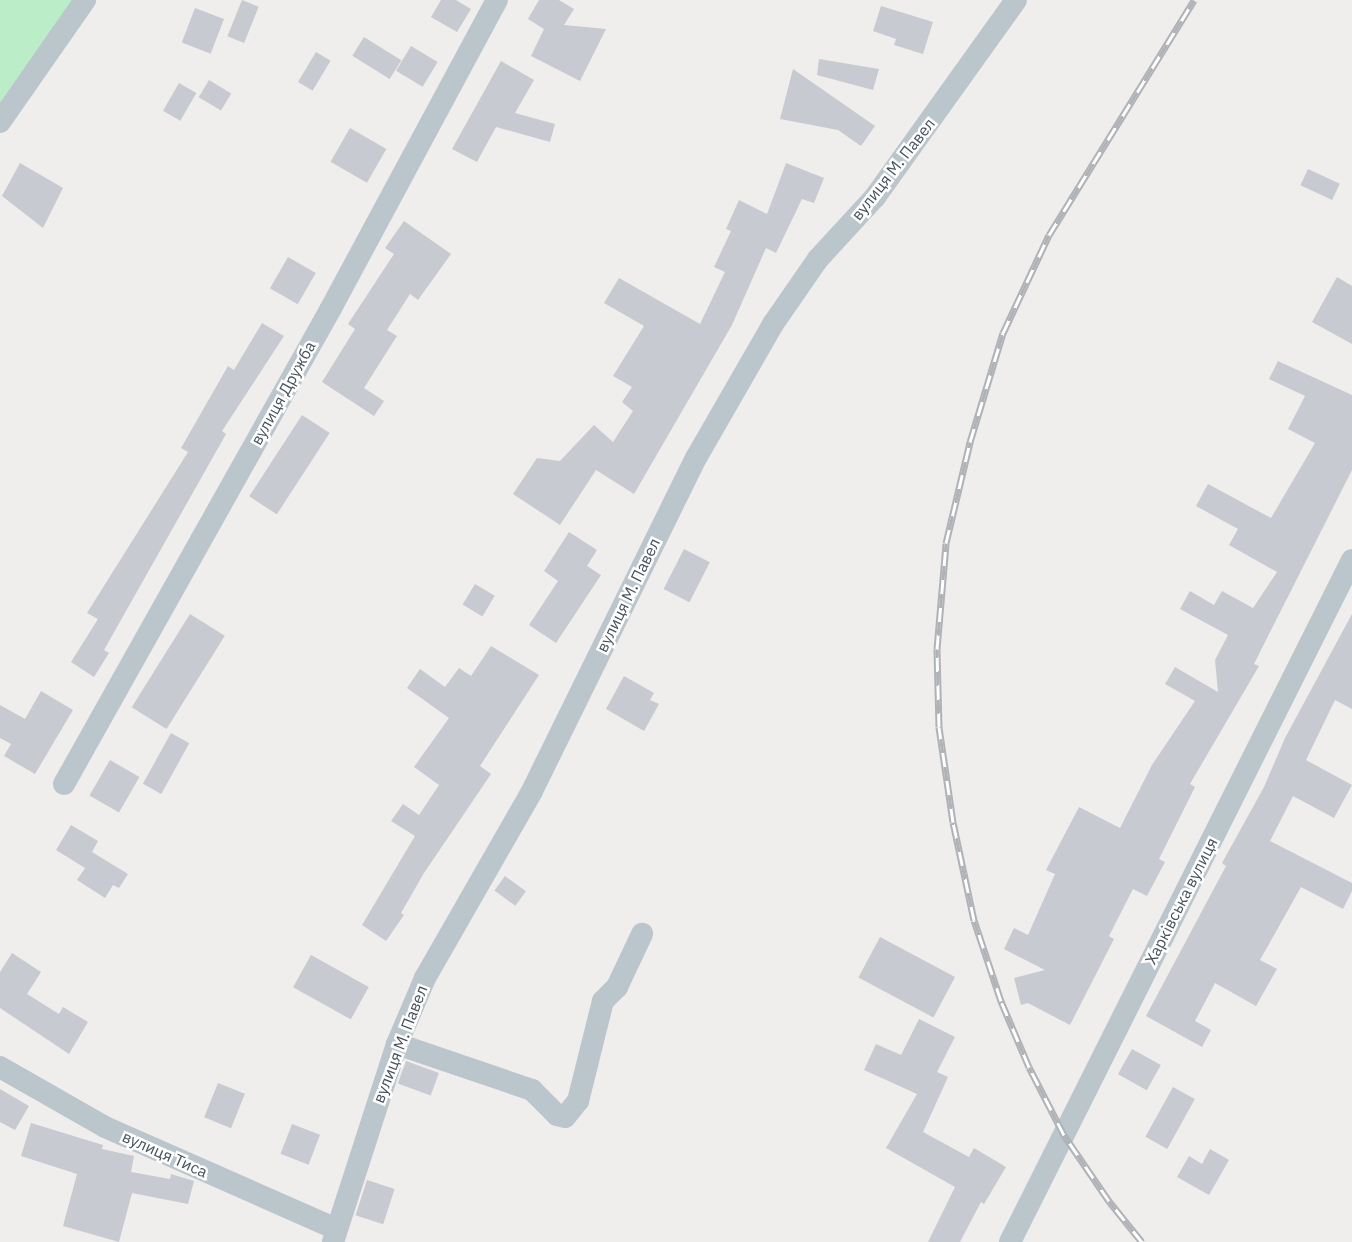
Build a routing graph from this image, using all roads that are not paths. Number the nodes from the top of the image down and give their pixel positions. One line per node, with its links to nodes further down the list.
1 (85, 0): 4 (street)
2 (497, 0): 6 (street, вулиця Дружба)
3 (1016, 0): 8 (street, вулиця М. Павел)
4 (0, 122)
5 (1352, 560): 11 (street, Харківська вулиця)
6 (64, 784)
7 (642, 934): 8 (street)
8 (397, 1044): 10 (street, вулиця М. Павел)
9 (0, 1067): 10 (street, вулиця Тиса)
10 (334, 1235)
11 (1010, 1242)

